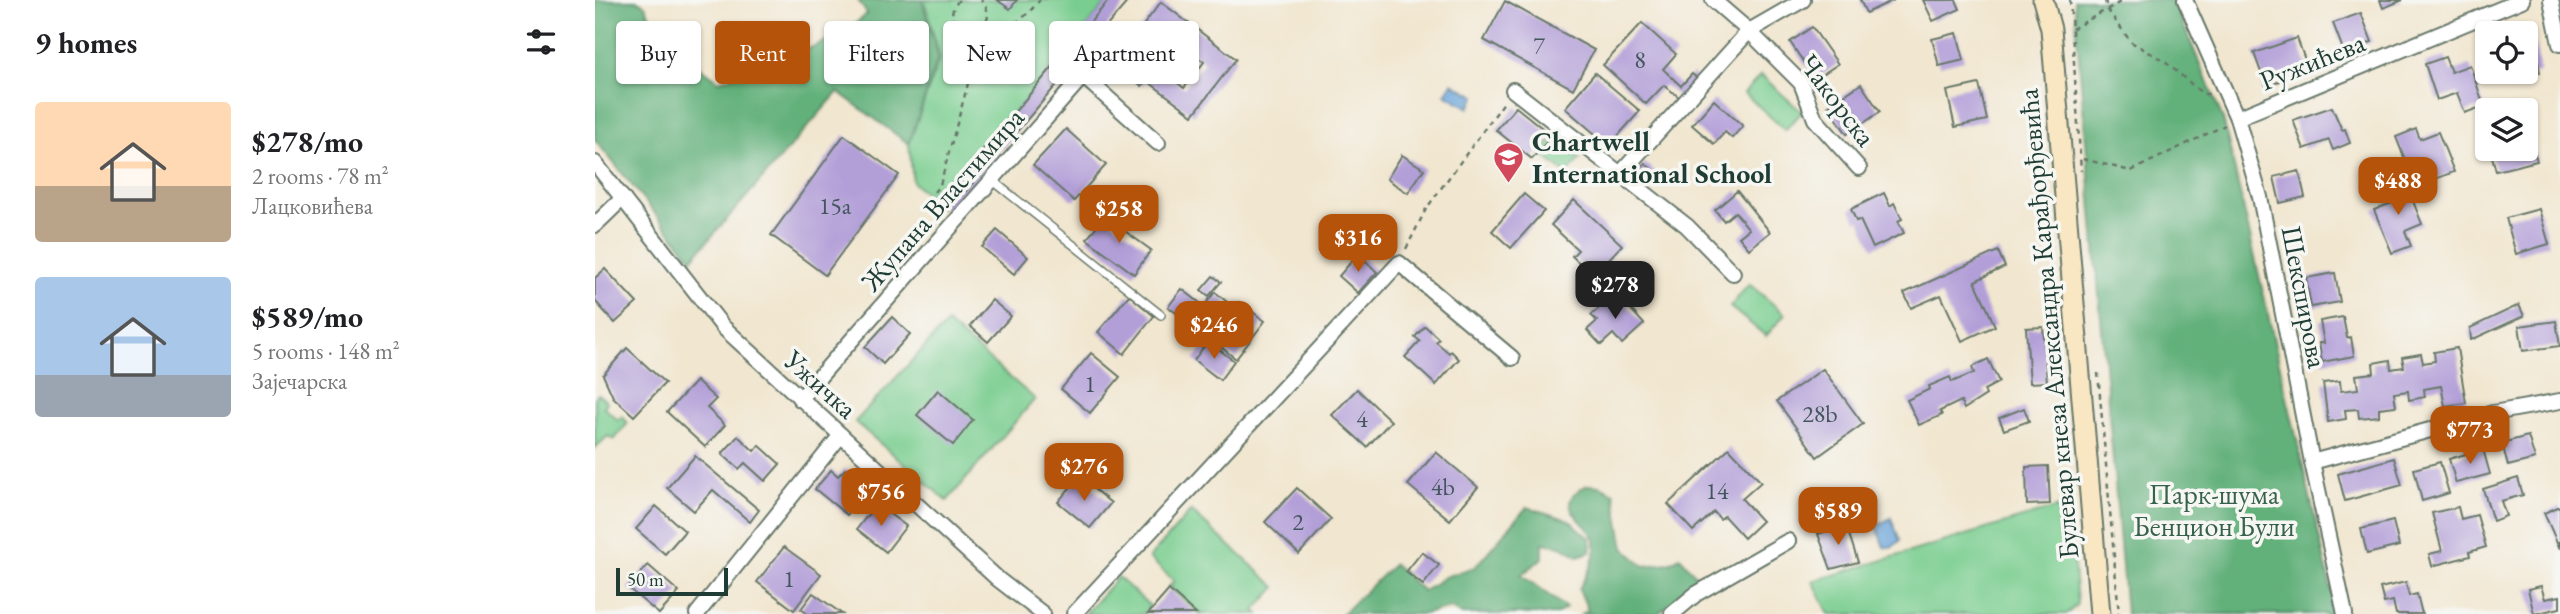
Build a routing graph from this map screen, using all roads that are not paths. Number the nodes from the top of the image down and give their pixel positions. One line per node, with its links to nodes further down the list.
1 (1713, 0): 9 (street, Чакорска)
2 (1803, 0): 9 (street)
3 (2043, 0): 8 (main road, Булевар кнеза Александра Карађорђевића)
4 (2055, 0): 8 (main road, Булевар кнеза Александра Карађорђевића)
5 (2185, 0): 12 (street, Шекспирова)
6 (2522, 0): 12 (street, Ружићева)
7 (2551, 0): 10 (street)
8 (2051, 29): 32 (main road, Булевар кнеза Александра Карађорђевића)
9 (1749, 31): 15 (street, Чакорска); 16 (street)
10 (2560, 44)
11 (1513, 90): 16 (street)
12 (2237, 118): 26 (street, Шекспирова)
13 (1158, 143): 17 (street, Жупана Властимира)
14 (595, 163): 18 (street, Ужичка)
15 (1859, 168)
16 (1620, 174): 20 (street)
17 (992, 180): 21 (lane); 23 (street, Жупана Властимира)
18 (623, 198): 19 (street); 23 (street, Ужичка)
19 (595, 225)
20 (1733, 273)
21 (1161, 315)
22 (1512, 358): 30 (street)
23 (800, 399): 25 (street, Ужичка)
24 (2560, 401): 26 (street)
25 (841, 435): 28 (street); 29 (street, Ужичка)
26 (2312, 462): 33 (street, Шекспирова)
27 (1788, 541): 31 (street)
28 (697, 614)
29 (1042, 614)
30 (1074, 614)
31 (1672, 614)
32 (2100, 614)
33 (2345, 614)

